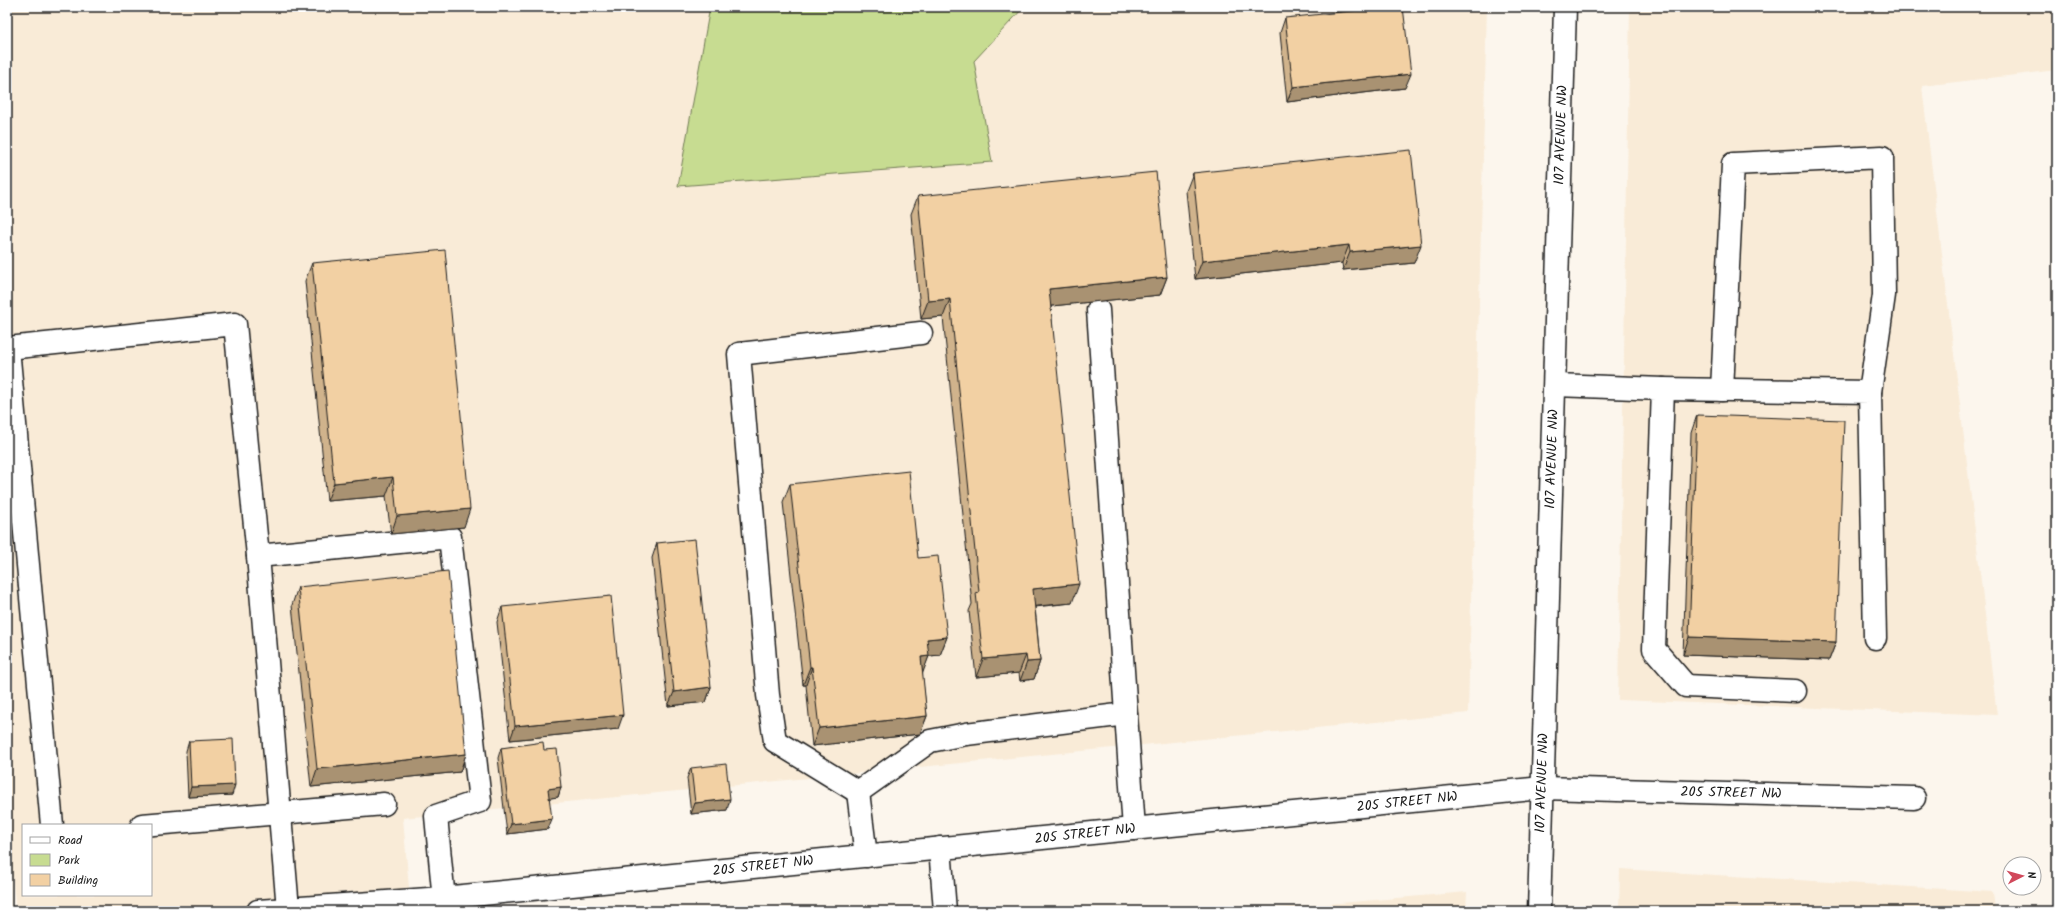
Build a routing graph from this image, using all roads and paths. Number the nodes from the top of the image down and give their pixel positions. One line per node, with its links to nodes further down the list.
1 (1565, 7): 4 (street, 107 AVENUE NW)
2 (1098, 310): 11 (street)
3 (921, 333): 13 (street)
4 (1555, 385): 5 (street); 12 (street, 107 AVENUE NW)
5 (1663, 389): 6 (street); 10 (street)
6 (1722, 390): 7 (street); 7 (street)
7 (1870, 392): 9 (street)
8 (258, 556): 16 (street); 17 (street); 22 (street)
9 (1876, 638)
10 (1795, 691)
11 (1126, 714): 13 (street); 19 (street)
12 (1542, 788): 14 (street, 205 STREET NW); 19 (street, 205 STREET NW); 26 (street, 107 AVENUE NW)
13 (858, 792): 21 (street)
14 (1914, 798)
15 (384, 804): 16 (street)
16 (280, 812): 18 (street); 23 (street)
17 (52, 824)
18 (152, 824)
19 (1134, 829): 20 (street, 205 STREET NW)
20 (940, 848): 21 (street, 205 STREET NW); 25 (street)
21 (866, 856): 22 (street, 205 STREET NW)
22 (444, 904): 23 (street, 205 STREET NW)
23 (288, 909): 24 (street, 205 STREET NW)
24 (258, 911)
25 (945, 911)
26 (1539, 911)

